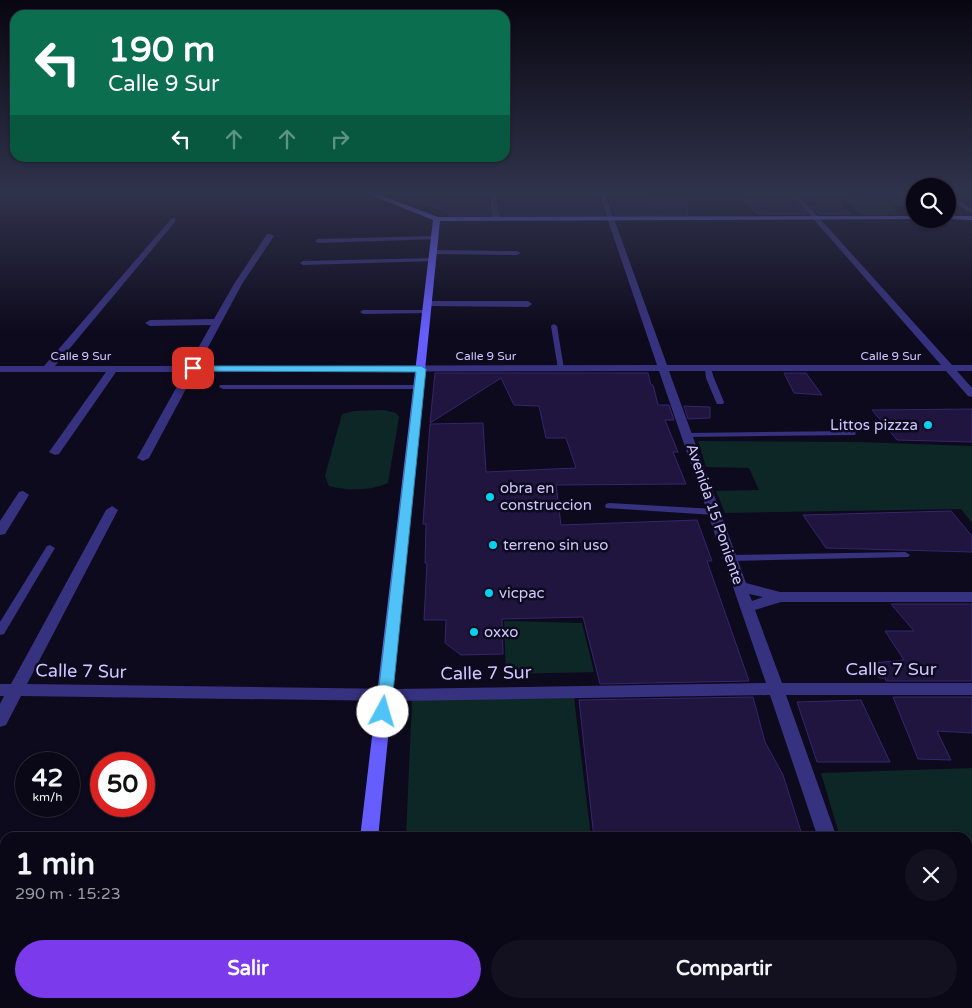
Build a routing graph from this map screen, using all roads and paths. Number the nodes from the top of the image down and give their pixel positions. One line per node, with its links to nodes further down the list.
1 (157, 238): 23 (street)
2 (269, 238): 14 (street)
3 (434, 238): 7 (lane)
4 (436, 238): 9 (main road)
5 (617, 238): 26 (street, Avenida 15 Poniente)
6 (833, 238): 20 (street)
7 (318, 241)
8 (517, 253): 9 (street)
9 (433, 256): 10 (lane); 12 (main road)
10 (303, 263)
11 (528, 304): 12 (street)
12 (428, 308): 13 (lane); 24 (main road)
13 (363, 312)
14 (218, 322): 15 (street); 18 (street)
15 (150, 323)
16 (554, 326): 25 (lane)
17 (114, 368): 18 (street, Calle 9 Sur); 23 (street, Calle 9 Sur); 33 (street)
18 (193, 368): 24 (street, Calle 9 Sur); 34 (street)
19 (708, 368): 20 (street, Calle 9 Sur); 26 (street, Calle 9 Sur); 30 (lane)
20 (949, 368): 21 (street, Calle 9 Sur); 29 (street)
21 (972, 368)
22 (0, 369): 23 (street, Calle 9 Sur)
23 (47, 369)
24 (421, 369): 25 (street, Calle 9 Sur); 27 (main road)
25 (561, 369): 26 (street, Calle 9 Sur)
26 (664, 369): 32 (street, Avenida 15 Poniente)
27 (419, 386): 28 (lane); 51 (main road)
28 (223, 387)
29 (972, 394)
30 (720, 402)
31 (852, 433): 32 (lane)
32 (687, 435): 38 (street, Avenida 15 Poniente)
33 (54, 452)
34 (143, 458)
35 (24, 495): 39 (street)
36 (609, 506): 38 (lane)
37 (112, 510): 50 (street)
38 (714, 512): 42 (street, Avenida 15 Poniente)
39 (0, 531)
40 (50, 548): 47 (lane)
41 (905, 554): 42 (lane)
42 (730, 558): 43 (street, Avenida 15 Poniente)
43 (739, 586): 44 (street); 46 (street, Avenida 15 Poniente)
44 (780, 597): 45 (street); 46 (street)
45 (972, 597)
46 (747, 608): 48 (street, Avenida 15 Poniente)
47 (0, 631)
48 (776, 689): 49 (street, Calle 7 Sur); 51 (street, Calle 7 Sur); 54 (street, Avenida 15 Poniente)
49 (972, 689)
50 (8, 690): 51 (street, Calle 7 Sur); 52 (street)
51 (385, 695): 53 (main road)
52 (0, 720)
53 (370, 832)
54 (826, 832)

